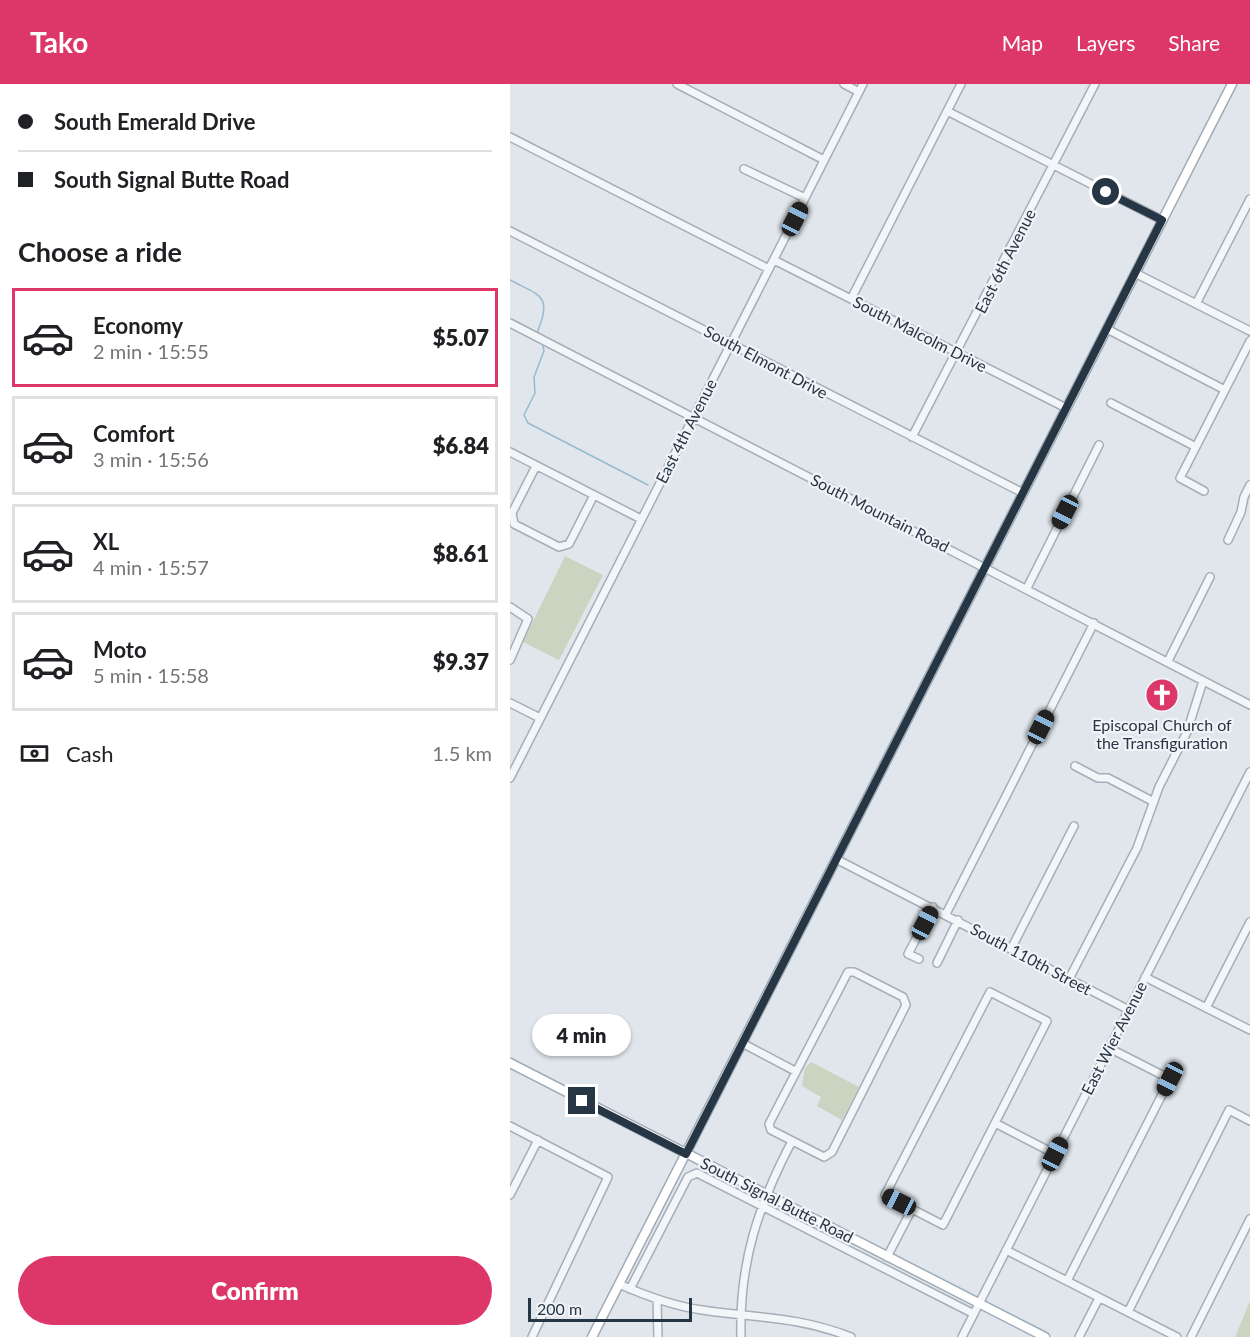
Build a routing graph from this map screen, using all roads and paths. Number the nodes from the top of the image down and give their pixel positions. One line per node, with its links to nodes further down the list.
1 (676, 84): 10 (street)
2 (844, 84): 7 (street)
3 (863, 84): 7 (street, East 4th Avenue)
4 (961, 84): 8 (street)
5 (1095, 84): 11 (street, East 6th Avenue)
6 (1232, 84): 15 (main road)
7 (859, 92): 10 (street, East 4th Avenue)
8 (947, 111): 11 (street); 20 (street)
9 (510, 137): 18 (street)
10 (824, 160): 13 (street, East 4th Avenue)
11 (1054, 166): 15 (street); 27 (street, East 6th Avenue)
12 (744, 169): 13 (street)
13 (805, 198): 17 (street, East 4th Avenue)
14 (1250, 199): 21 (street)
15 (1162, 220): 19 (main road)
16 (510, 231): 26 (street, South Elmont Drive)
17 (774, 260): 18 (street, East 4th Avenue); 20 (street, South Malcolm Drive)
18 (769, 269): 26 (street, East 4th Avenue)
19 (1136, 273): 21 (street); 23 (main road)
20 (851, 299): 27 (street, South Malcolm Drive)
21 (1196, 304): 24 (street)
22 (510, 323): 31 (street, South Mountain Road)
23 (1107, 329): 28 (street); 30 (main road)
24 (1250, 331)
25 (1250, 341): 28 (street)
26 (731, 344): 31 (street, East 4th Avenue); 32 (street, South Elmont Drive)
27 (957, 353): 30 (street, South Malcolm Drive); 32 (street, East 6th Avenue)
28 (1225, 390): 34 (street)
29 (1111, 404): 34 (street)
30 (1066, 408): 39 (main road)
31 (694, 417): 41 (street, East 4th Avenue); 44 (street, South Mountain Road)
32 (912, 437): 39 (street, South Elmont Drive)
33 (1099, 445): 46 (street)
34 (1196, 447): 38 (street)
35 (510, 452): 36 (street)
36 (536, 466): 40 (street); 42 (street)
37 (1250, 485): 43 (street)
38 (1204, 491)
39 (1023, 493): 44 (main road)
40 (594, 495): 41 (street); 42 (street)
41 (641, 519): 54 (street, East 4th Avenue)
42 (511, 520)
43 (1228, 540)
44 (986, 567): 46 (street, South Mountain Road); 60 (main road)
45 (1210, 577): 50 (street)
46 (1027, 588): 48 (street, South Mountain Road)
47 (510, 607): 49 (street)
48 (1094, 623): 50 (street, South Mountain Road); 62 (street)
49 (510, 660)
50 (1168, 661): 51 (street, South Mountain Road)
51 (1203, 681): 53 (street, South Mountain Road); 58 (street)
52 (510, 703): 54 (street)
53 (1250, 705)
54 (540, 718): 57 (street, East 4th Avenue)
55 (1075, 766): 58 (street)
56 (1250, 772): 68 (street, East Wier Avenue)
57 (510, 778)
58 (1154, 802): 69 (street)
59 (1074, 826): 65 (street)
60 (836, 859): 61 (street, South 110th Street); 73 (main road)
61 (933, 907): 62 (street, South 110th Street); 66 (street)
62 (946, 914): 63 (street, South 110th Street)
63 (958, 920): 65 (street, South 110th Street); 67 (street)
64 (1250, 922): 70 (street)
65 (1011, 949): 69 (street, South 110th Street)
66 (919, 959)
67 (937, 963)
68 (1145, 977): 70 (street); 71 (street, East Wier Avenue)
69 (1069, 980): 71 (street, South 110th Street)
70 (1206, 1008): 72 (street)
71 (1129, 1010): 74 (street, East Wier Avenue)
72 (1250, 1030)
73 (742, 1043): 76 (street); 82 (main road)
74 (1109, 1048): 83 (street, East Wier Avenue); 91 (street)
75 (510, 1063): 82 (main road, South Signal Butte Road)
76 (795, 1071): 81 (street); 81 (street)
77 (1250, 1121): 97 (street)
78 (995, 1123): 83 (street); 87 (street); 87 (street)
79 (510, 1126): 80 (street)
80 (538, 1140): 85 (street); 100 (street)
81 (792, 1141): 84 (street)
82 (686, 1154): 84 (main road, South Signal Butte Road); 92 (main road)
83 (1055, 1154): 89 (street, East Wier Avenue)
84 (766, 1194): 86 (street); 90 (main road, South Signal Butte Road)
85 (510, 1195)
86 (761, 1206): 93 (street, South Signal Butte Road); 98 (street); 99 (street, South Signal Butte Road)
87 (912, 1209): 90 (street)
88 (1250, 1219): 109 (street)
89 (1006, 1250): 91 (street); 96 (street, East Wier Avenue)
90 (887, 1257): 96 (main road, South Signal Butte Road)
91 (1067, 1281): 94 (street)
92 (619, 1284): 93 (street); 101 (main road)
93 (630, 1289): 95 (street)
94 (1099, 1298): 97 (street); 107 (street)
95 (657, 1300): 98 (street); 102 (street)
96 (979, 1304): 99 (street, East Wier Avenue); 106 (main road, South Signal Butte Road)
97 (1128, 1312): 108 (street)
98 (741, 1314): 103 (street); 104 (street)
99 (974, 1314): 105 (street, East Wier Avenue)
100 (532, 1337)
101 (592, 1337)
102 (658, 1337)
103 (741, 1337)
104 (851, 1337)
105 (962, 1337)
106 (1045, 1337)
107 (1079, 1337)
108 (1176, 1337)
109 (1191, 1337)

